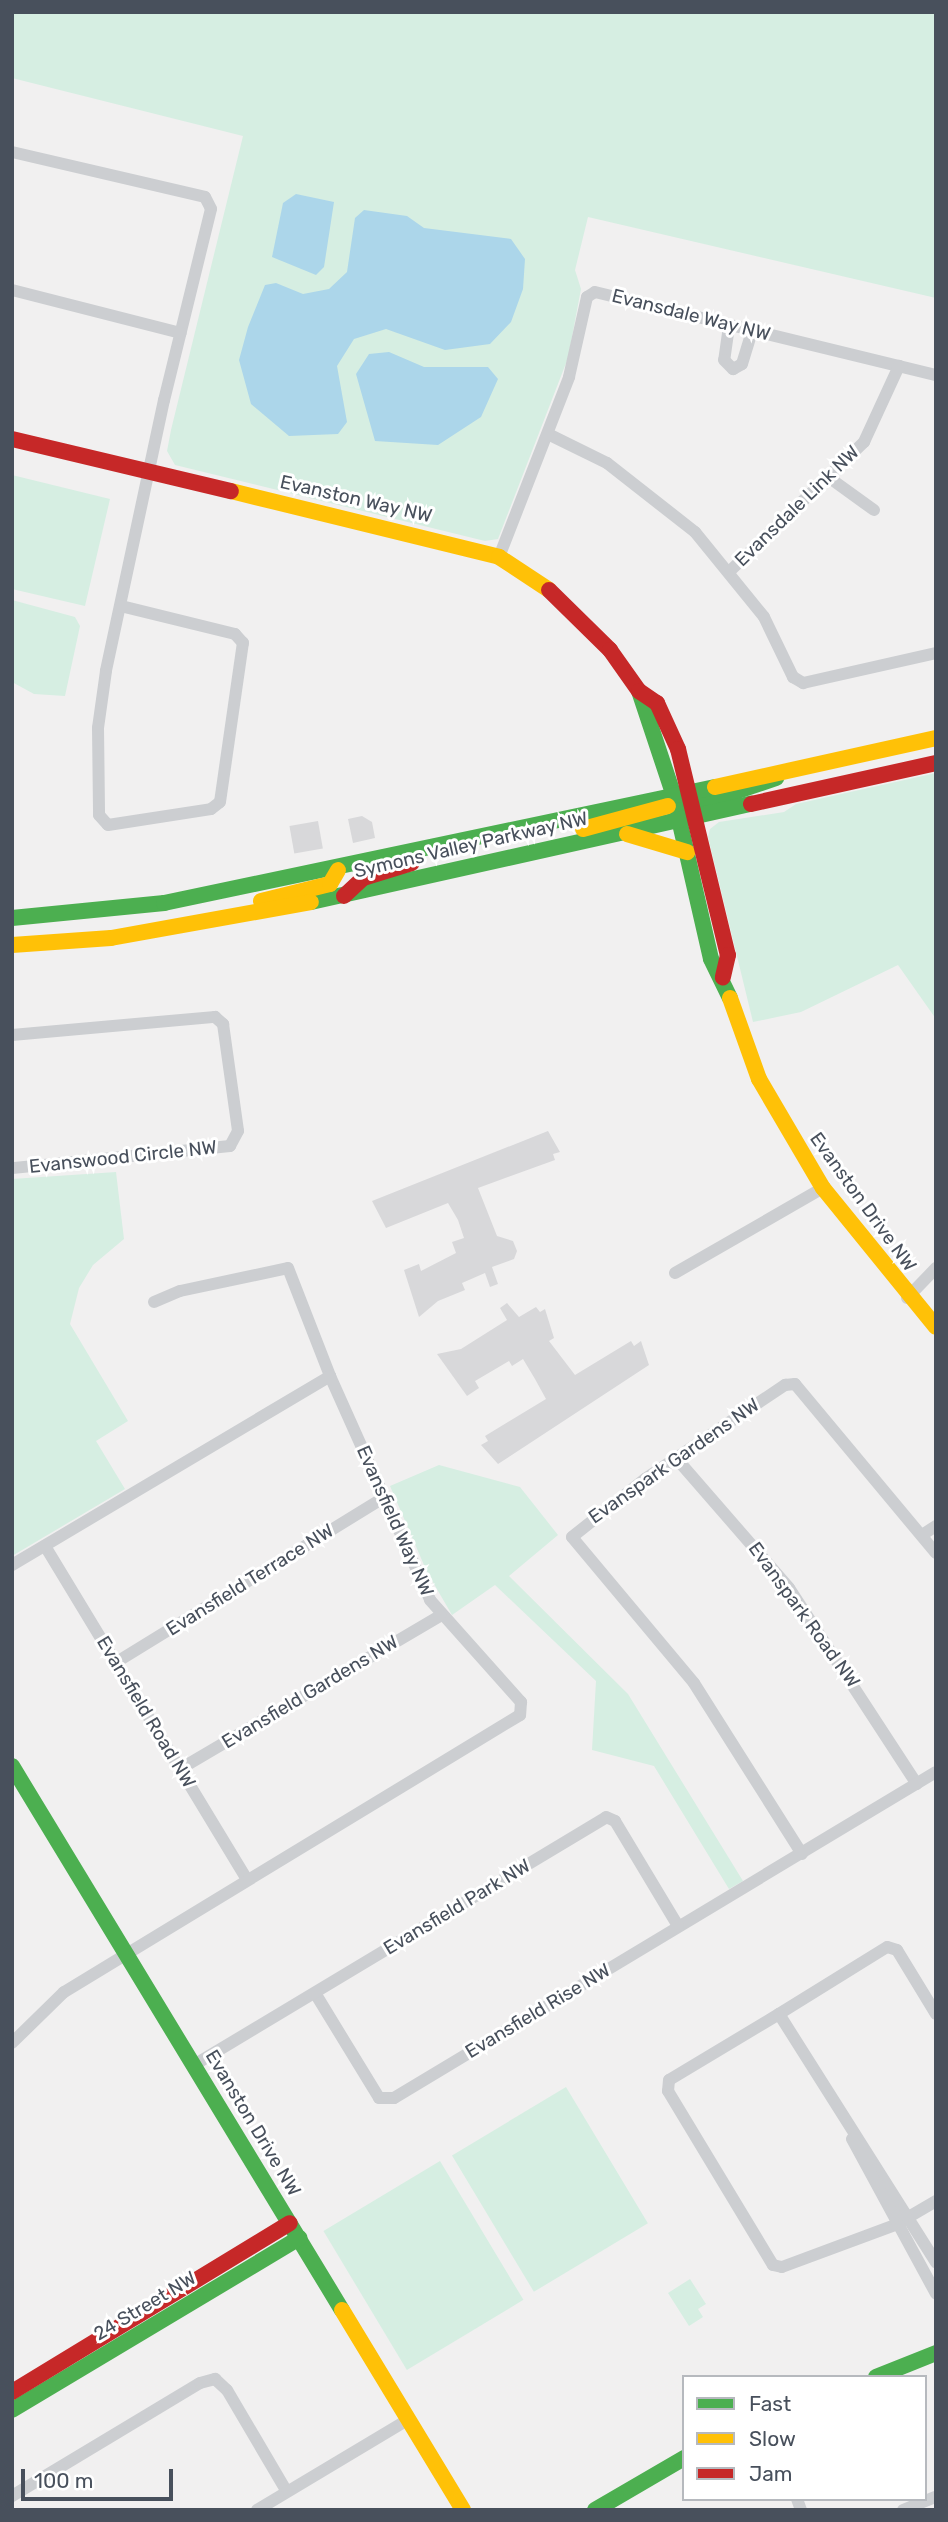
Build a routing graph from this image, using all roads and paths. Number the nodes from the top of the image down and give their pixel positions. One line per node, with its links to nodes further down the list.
1 (12, 152): 5 (street)
2 (12, 290): 5 (street)
3 (729, 326): 4 (street, Evansdale Way NW); 4 (street); 8 (street, Evansdale Way NW)
4 (751, 331): 6 (street, Evansdale Way NW)
5 (181, 333): 10 (street)
6 (900, 366): 7 (street, Evansdale Way NW); 11 (street, Evansdale Link NW)
7 (936, 375)
8 (548, 434): 13 (street, Evansdale Way NW); 14 (street)
9 (12, 439): 10 (street, Evanston Way NW)
10 (150, 472): 13 (street, Evanston Way NW); 15 (street)
11 (831, 479): 12 (street); 14 (street, Evansdale Link NW)
12 (874, 510)
13 (499, 557): 17 (street, Evanston Way NW)
14 (731, 570): 16 (street)
15 (121, 606): 15 (street)
16 (936, 653)
17 (639, 691): 19 (street, Evanston Way NW); 23 (street, Evanston Way NW)
18 (936, 738): 21 (street, Symons Valley Parkway NW)
19 (681, 757): 22 (street); 24 (street, Evanston Way NW)
20 (936, 763): 24 (street, Symons Valley Parkway NW)
21 (802, 766): 22 (street, Symons Valley Parkway NW); 24 (street)
22 (746, 777): 24 (street, Symons Valley Parkway NW)
23 (674, 798): 24 (street, Evanston Drive NW); 24 (street, Symons Valley Parkway NW); 25 (street, Symons Valley Parkway NW); 27 (street)
24 (689, 808): 26 (street, Symons Valley Parkway NW); 28 (street, Evanston Drive NW); 34 (street, Evanston Drive NW)
25 (505, 831): 29 (street, Symons Valley Parkway NW); 30 (street)
26 (620, 833): 27 (street, Symons Valley Parkway NW); 28 (street)
27 (557, 844): 30 (street, Symons Valley Parkway NW)
28 (687, 852): 34 (street, Evanston Drive NW)
29 (338, 870): 31 (street, Symons Valley Parkway NW); 32 (street)
30 (344, 896): 32 (street, Symons Valley Parkway NW)
31 (13, 918)
32 (209, 922): 33 (street, Symons Valley Parkway NW)
33 (12, 945)
34 (723, 977): 37 (street, Evanston Drive NW)
35 (12, 1035): 36 (street, Evanswood Circle NW)
36 (12, 1168)
37 (823, 1188): 39 (street); 40 (street, Evanston Drive NW)
38 (936, 1268): 40 (street)
39 (675, 1273)
40 (907, 1298): 42 (street, Evanston Drive NW)
41 (154, 1302): 43 (street, Evansfield Way NW)
42 (936, 1327)
43 (330, 1376): 45 (street, Evansfield Way NW); 48 (street)
44 (676, 1458): 47 (street, Evanspark Gardens NW); 56 (street, Evanspark Road NW); 57 (street, Evanspark Gardens NW)
45 (385, 1497): 51 (street, Evansfield Way NW); 52 (street, Evansfield Terrace NW)
46 (936, 1527): 47 (street)
47 (922, 1535): 49 (street, Evanspark Gardens NW)
48 (45, 1546): 50 (street); 52 (street, Evansfield Road NW)
49 (935, 1549)
50 (12, 1565)
51 (439, 1616): 54 (street, Evansfield Gardens NW); 58 (street, Evansfield Way NW)
52 (116, 1663): 54 (street, Evansfield Road NW)
53 (12, 1766): 60 (street, Evanston Drive NW)
54 (180, 1769): 58 (street, Evansfield Road NW)
55 (936, 1772): 56 (street)
56 (917, 1784): 57 (street)
57 (802, 1854): 59 (street, Evansfield Rise NW)
58 (246, 1878): 60 (street, Evansfield Way NW)
59 (678, 1926): 61 (street, Evansfield Rise NW); 61 (street, Evansfield Park NW)
60 (126, 1953): 64 (street, Evansfield Way NW); 65 (street, Evanston Drive NW)
61 (315, 1993): 65 (street, Evansfield Park NW)
62 (779, 2014): 63 (street); 66 (street); 70 (street)
63 (936, 2014)
64 (12, 2043)
65 (194, 2065): 69 (street, Evanston Drive NW)
66 (847, 2126): 68 (street); 70 (street)
67 (936, 2201): 68 (street)
68 (909, 2217): 70 (street); 72 (street)
69 (290, 2223): 71 (street, Evanston Drive NW); 76 (street, 24 Street NW)
70 (895, 2225): 73 (street)
71 (299, 2238): 77 (street, 24 Street NW); 78 (street, Evanston Drive NW)
72 (936, 2262)
73 (936, 2294)
74 (936, 2353): 75 (street)
75 (881, 2375)
76 (12, 2392)
77 (12, 2410)
78 (409, 2419): 80 (street); 83 (street, Evanston Drive NW)
79 (682, 2459): 85 (street)
80 (287, 2492): 81 (street); 84 (street)
81 (12, 2496)
82 (926, 2501): 86 (street)
83 (460, 2507)
84 (257, 2510)
85 (595, 2510)
86 (903, 2510)

